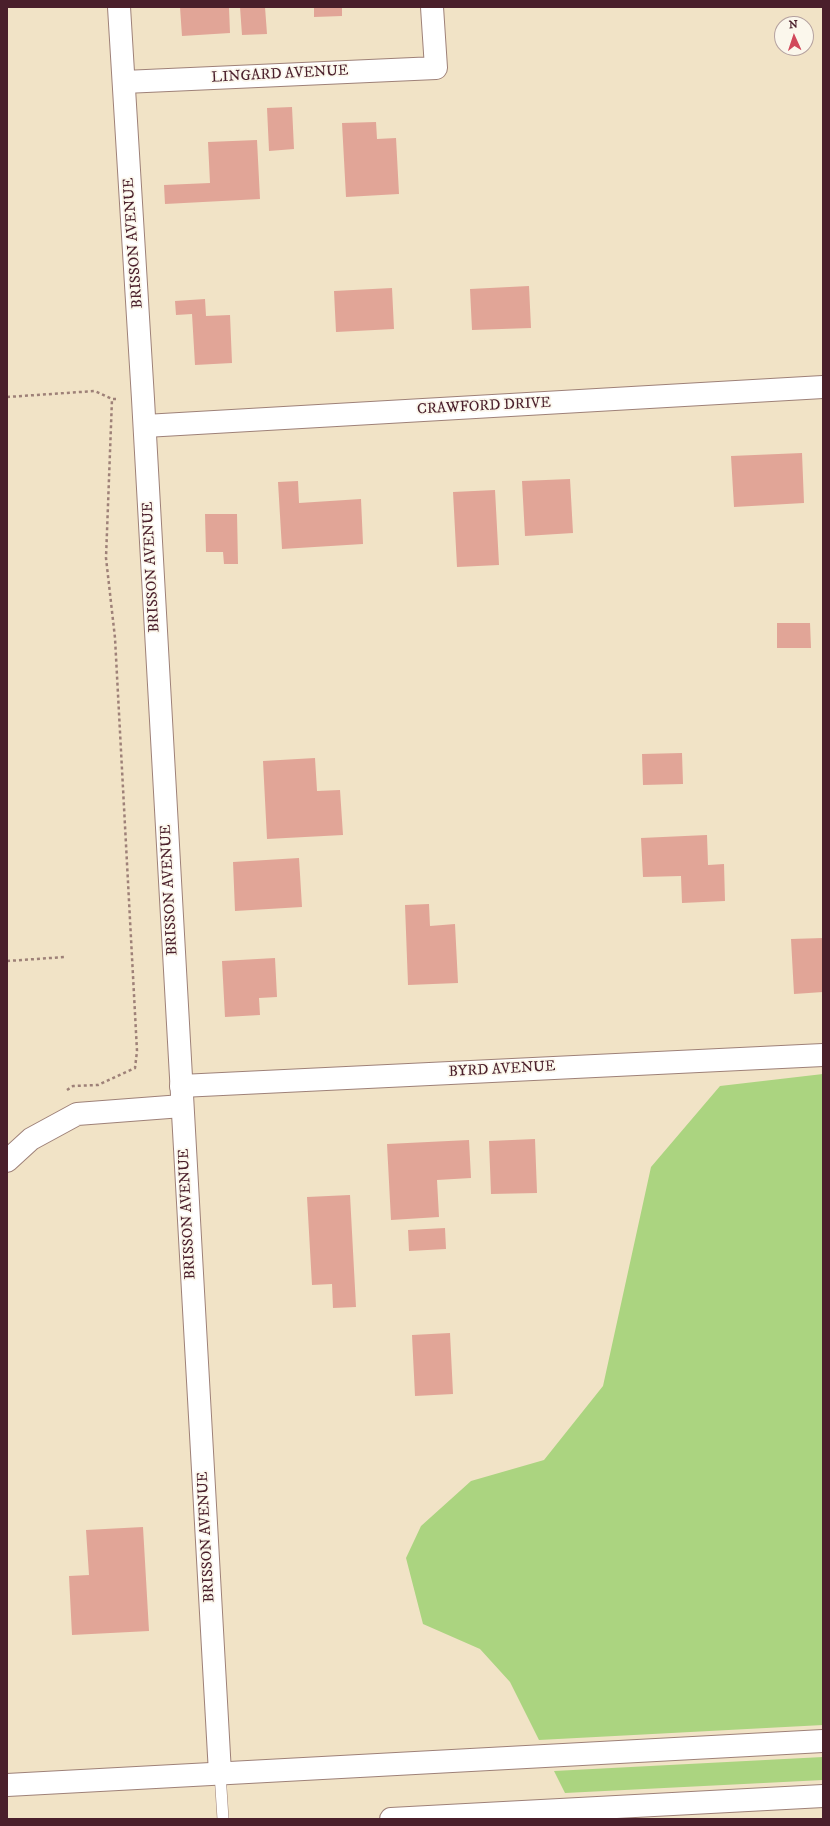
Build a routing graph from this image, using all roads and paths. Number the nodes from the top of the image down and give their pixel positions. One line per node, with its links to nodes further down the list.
1 (119, 7): 3 (street, BRISSON AVENUE)
2 (432, 7): 3 (street, LINGARD AVENUE)
3 (124, 82): 7 (street, BRISSON AVENUE)
4 (823, 388): 8 (street, CRAWFORD DRIVE)
5 (7, 397): 6 (path)
6 (112, 399): 7 (path); 12 (path)
7 (143, 399): 8 (street, BRISSON AVENUE)
8 (145, 426): 13 (street, BRISSON AVENUE)
9 (65, 957): 10 (path)
10 (7, 961)
11 (823, 1055): 13 (street, BYRD AVENUE)
12 (66, 1090)
13 (182, 1096): 14 (street, BYRD AVENUE); 16 (street, BRISSON AVENUE)
14 (7, 1161)
15 (823, 1741): 16 (street)
16 (220, 1773): 17 (street); 19 (lane)
17 (7, 1785)
18 (823, 1796): 20 (street)
19 (223, 1819)
20 (391, 1819)

